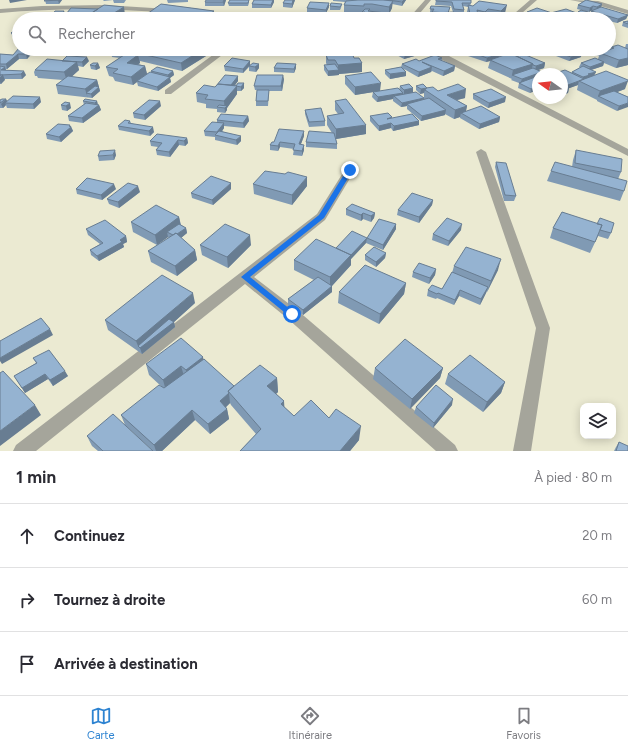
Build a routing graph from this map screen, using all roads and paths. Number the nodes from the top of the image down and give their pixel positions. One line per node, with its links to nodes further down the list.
1 (428, 0): 6 (street)
2 (534, 0): 7 (street)
3 (573, 0): 8 (street)
4 (0, 11): 5 (street)
5 (177, 12)
6 (417, 12)
7 (519, 12)
8 (628, 12)
9 (217, 56): 11 (street)
10 (443, 56): 13 (street)
11 (168, 92)
12 (481, 152): 18 (street)
13 (628, 152)
14 (350, 170): 15 (street)
15 (245, 277): 16 (street); 17 (street)
16 (22, 451)
17 (449, 451)
18 (522, 451)

